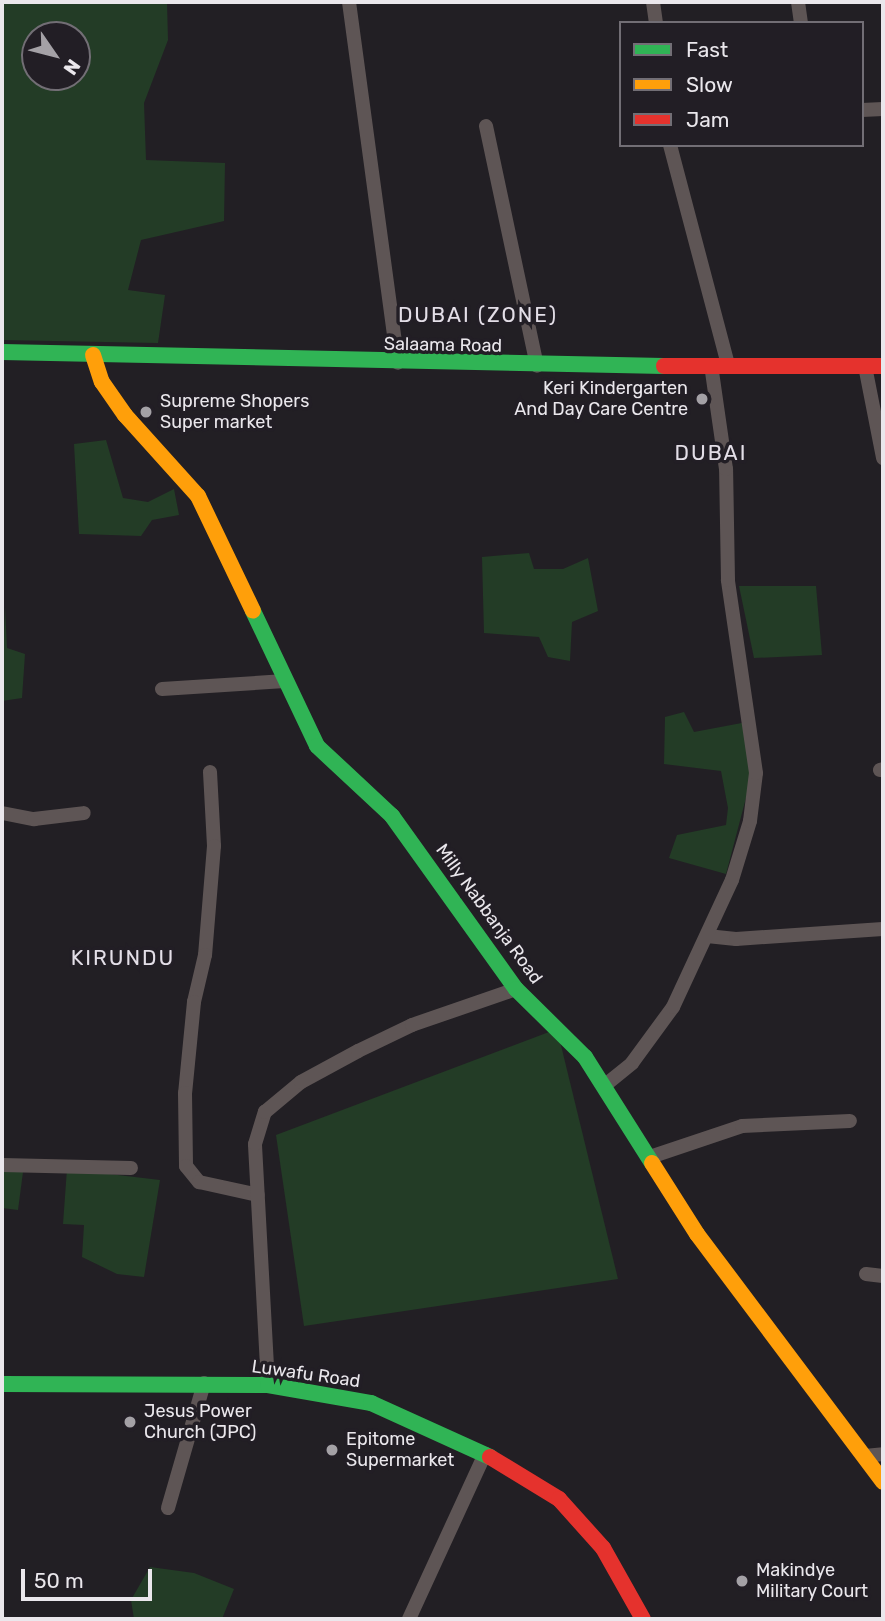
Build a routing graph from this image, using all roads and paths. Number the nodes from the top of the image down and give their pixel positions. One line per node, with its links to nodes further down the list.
1 (349, 2): 12 (street)
2 (653, 2): 4 (street)
3 (798, 2): 5 (street)
4 (656, 21)
5 (801, 21)
6 (883, 109): 7 (street)
7 (864, 110)
8 (486, 126): 15 (street)
9 (671, 147): 14 (street)
10 (2, 352): 11 (street, Salaama Road)
11 (93, 355): 12 (street, Salaama Road); 19 (street, Milly Nabbanja Road)
12 (398, 363): 15 (street, Salaama Road)
13 (711, 365): 14 (street, Salaama Road); 15 (street, Salaama Road); 25 (street)
14 (728, 365): 16 (street, Salaama Road)
15 (537, 366)
16 (865, 366): 17 (street, Salaama Road); 18 (street)
17 (883, 366)
18 (883, 458)
19 (285, 681): 20 (street); 26 (street, Milly Nabbanja Road)
20 (162, 689)
21 (210, 772): 32 (street)
22 (2, 813): 23 (street)
23 (83, 813)
24 (883, 929): 25 (street)
25 (707, 936): 27 (street)
26 (516, 989): 27 (street, Milly Nabbanja Road); 32 (street)
27 (604, 1086): 29 (street, Milly Nabbanja Road)
28 (850, 1121): 29 (street)
29 (650, 1157): 40 (street, Milly Nabbanja Road)
30 (2, 1165): 31 (street)
31 (131, 1168)
32 (258, 1195): 37 (street)
33 (866, 1274): 34 (street)
34 (883, 1276)
35 (204, 1382): 36 (street, Luwafu Road); 37 (street, Luwafu Road); 42 (street)
36 (2, 1384)
37 (268, 1385): 38 (street, Luwafu Road)
38 (485, 1454): 43 (street); 44 (street, Luwafu Road)
39 (883, 1454): 40 (street)
40 (865, 1456): 41 (street, Milly Nabbanja Road)
41 (883, 1482)
42 (168, 1508)
43 (409, 1619)
44 (643, 1619)

